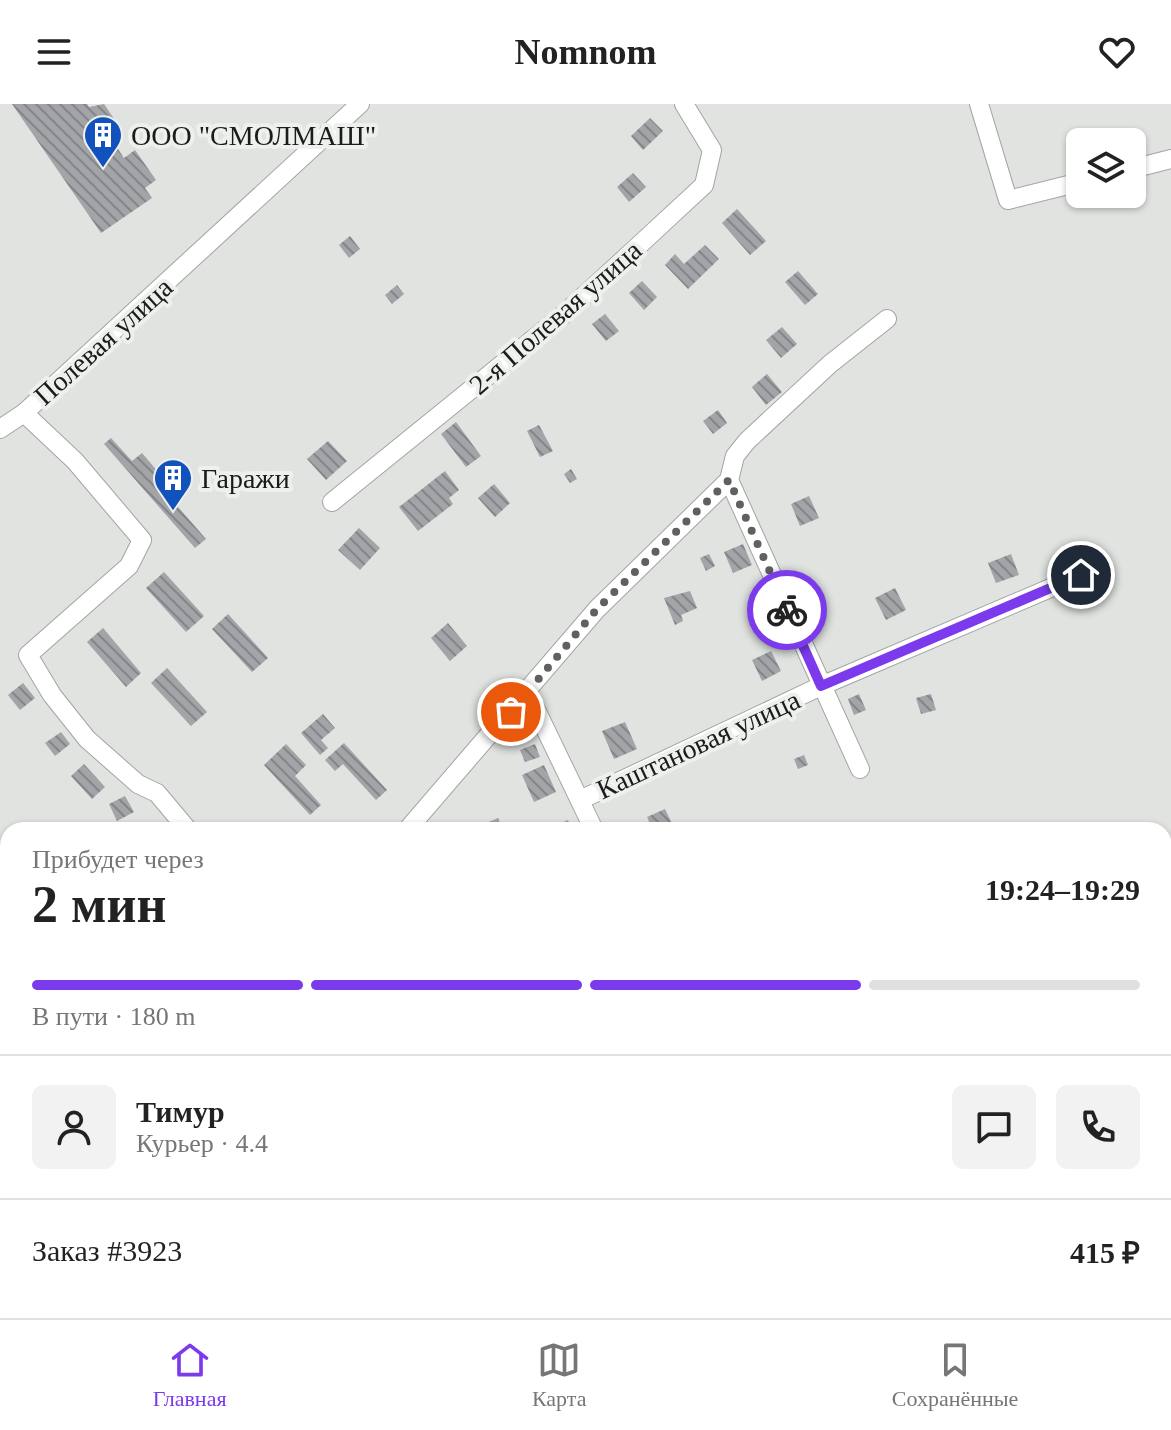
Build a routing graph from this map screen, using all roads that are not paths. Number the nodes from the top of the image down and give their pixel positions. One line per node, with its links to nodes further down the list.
1 (360, 104): 8 (street, Полевая улица)
2 (684, 104): 11 (street, 2-я Полевая улица)
3 (979, 104): 6 (street)
4 (1171, 159): 5 (street)
5 (1146, 165)
6 (1066, 186)
7 (887, 319): 10 (street)
8 (24, 413): 9 (street); 17 (street, Полевая улица)
9 (0, 429)
10 (729, 480): 13 (street); 14 (street)
11 (332, 502)
12 (1081, 575): 13 (street, Каштановая улица)
13 (821, 686): 15 (street); 16 (street, Каштановая улица)
14 (528, 693): 16 (street); 18 (street)
15 (860, 769)
16 (580, 800): 19 (street)
17 (181, 822)
18 (414, 822)
19 (590, 822)

